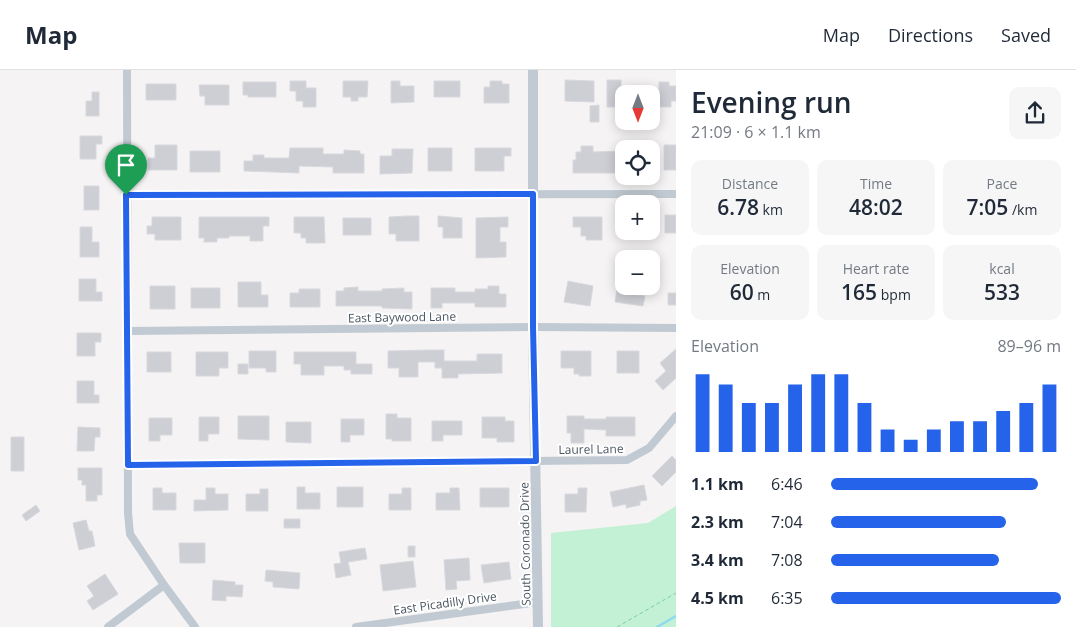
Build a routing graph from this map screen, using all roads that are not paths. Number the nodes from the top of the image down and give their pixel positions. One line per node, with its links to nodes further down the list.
1 (126, 70): 5 (street)
2 (533, 70): 3 (street, South Coronado Drive)
3 (533, 194): 4 (street); 5 (street); 6 (street, South Coronado Drive)
4 (676, 194)
5 (126, 195): 8 (street)
6 (533, 327): 7 (street, East Baywood Lane); 8 (street, East Baywood Lane); 10 (street, South Coronado Drive)
7 (676, 328)
8 (128, 331): 11 (street)
9 (676, 416): 10 (street, Laurel Lane)
10 (536, 461): 11 (street, Laurel Lane); 13 (street, South Coronado Drive)
11 (128, 465): 12 (street)
12 (164, 585): 14 (street); 15 (street)
13 (538, 602): 16 (street, East Picadilly Drive); 17 (street, South Coronado Drive)
14 (108, 627)
15 (195, 627)
16 (356, 627)
17 (538, 627)

